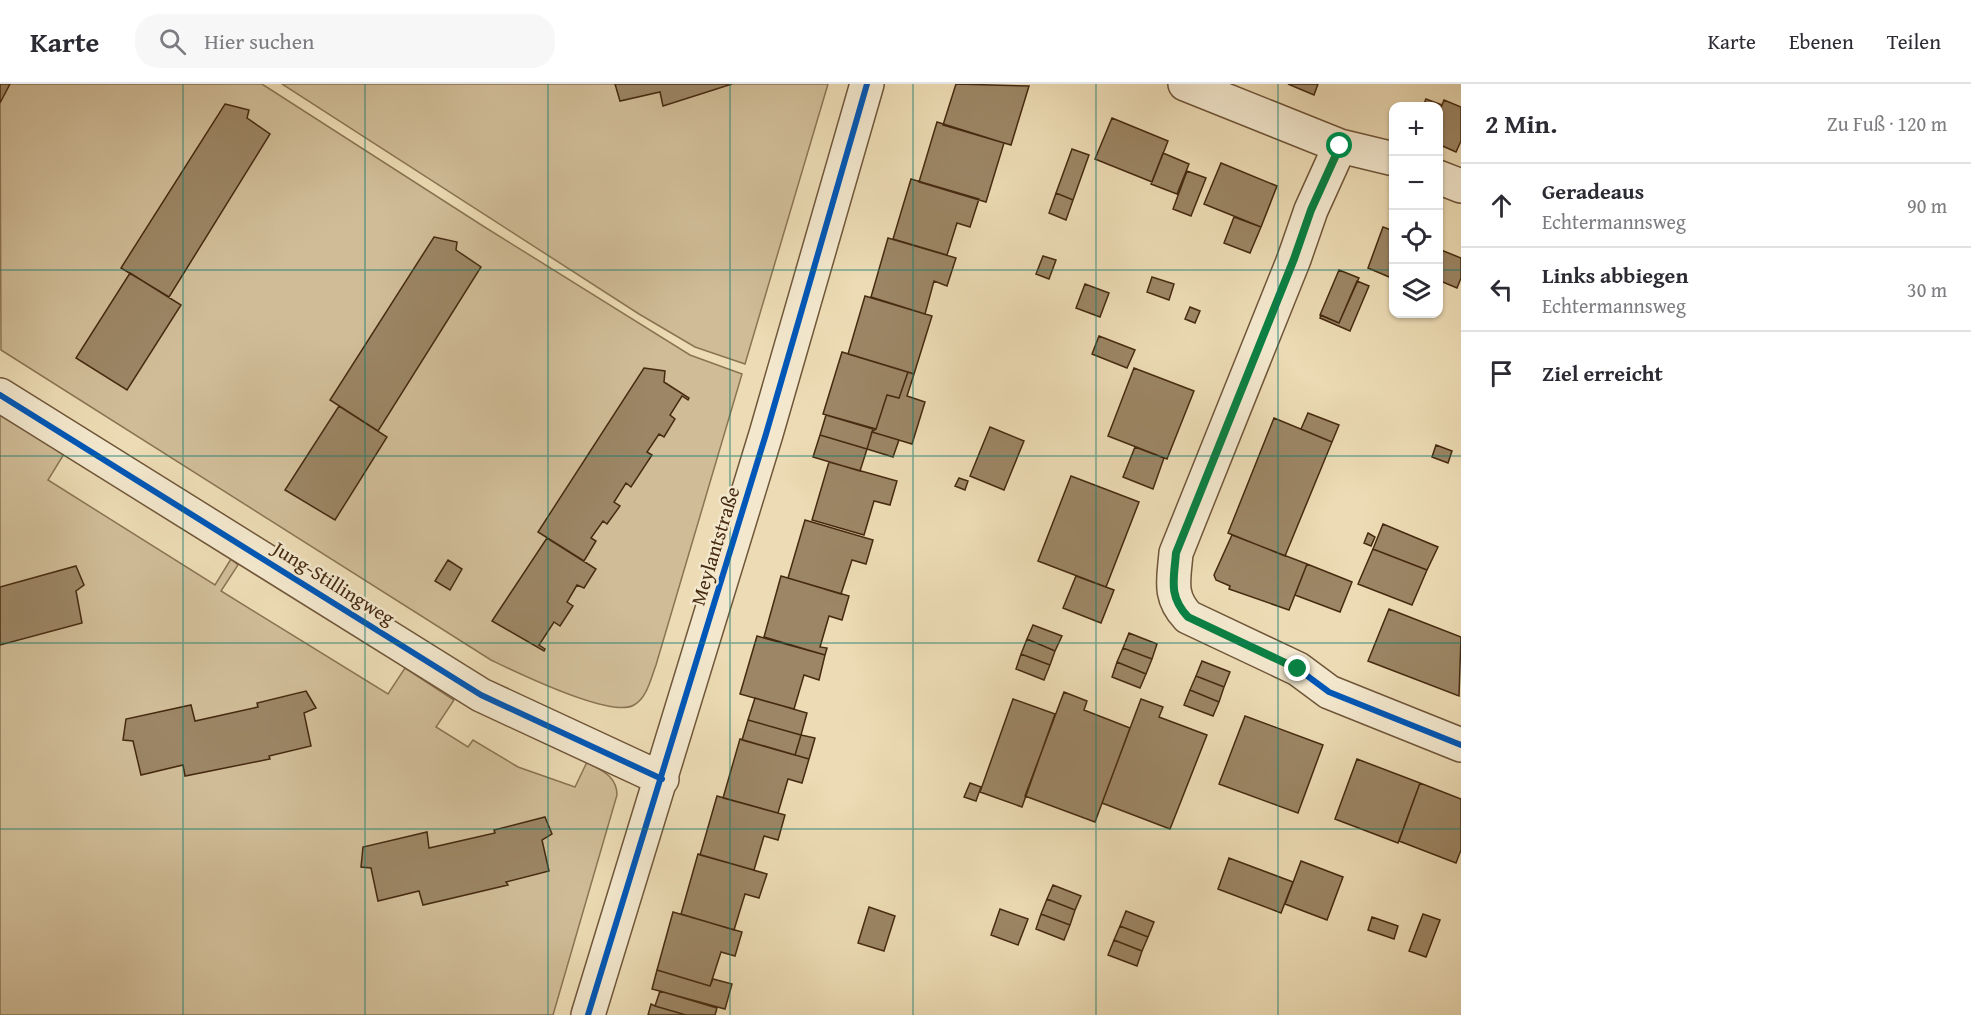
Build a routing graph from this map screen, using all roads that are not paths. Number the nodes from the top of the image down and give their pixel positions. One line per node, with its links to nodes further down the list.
1 (867, 84): 10 (street, Meylantstraße)
2 (1185, 84): 3 (street)
3 (1218, 90): 4 (street)
4 (1340, 146): 5 (street); 9 (street)
5 (1389, 158)
6 (1443, 179): 7 (street)
7 (1461, 186)
8 (0, 394): 10 (street, Jung-Stillingweg)
9 (1461, 745)
10 (662, 779): 11 (street, Meylantstraße)
11 (588, 1015)

